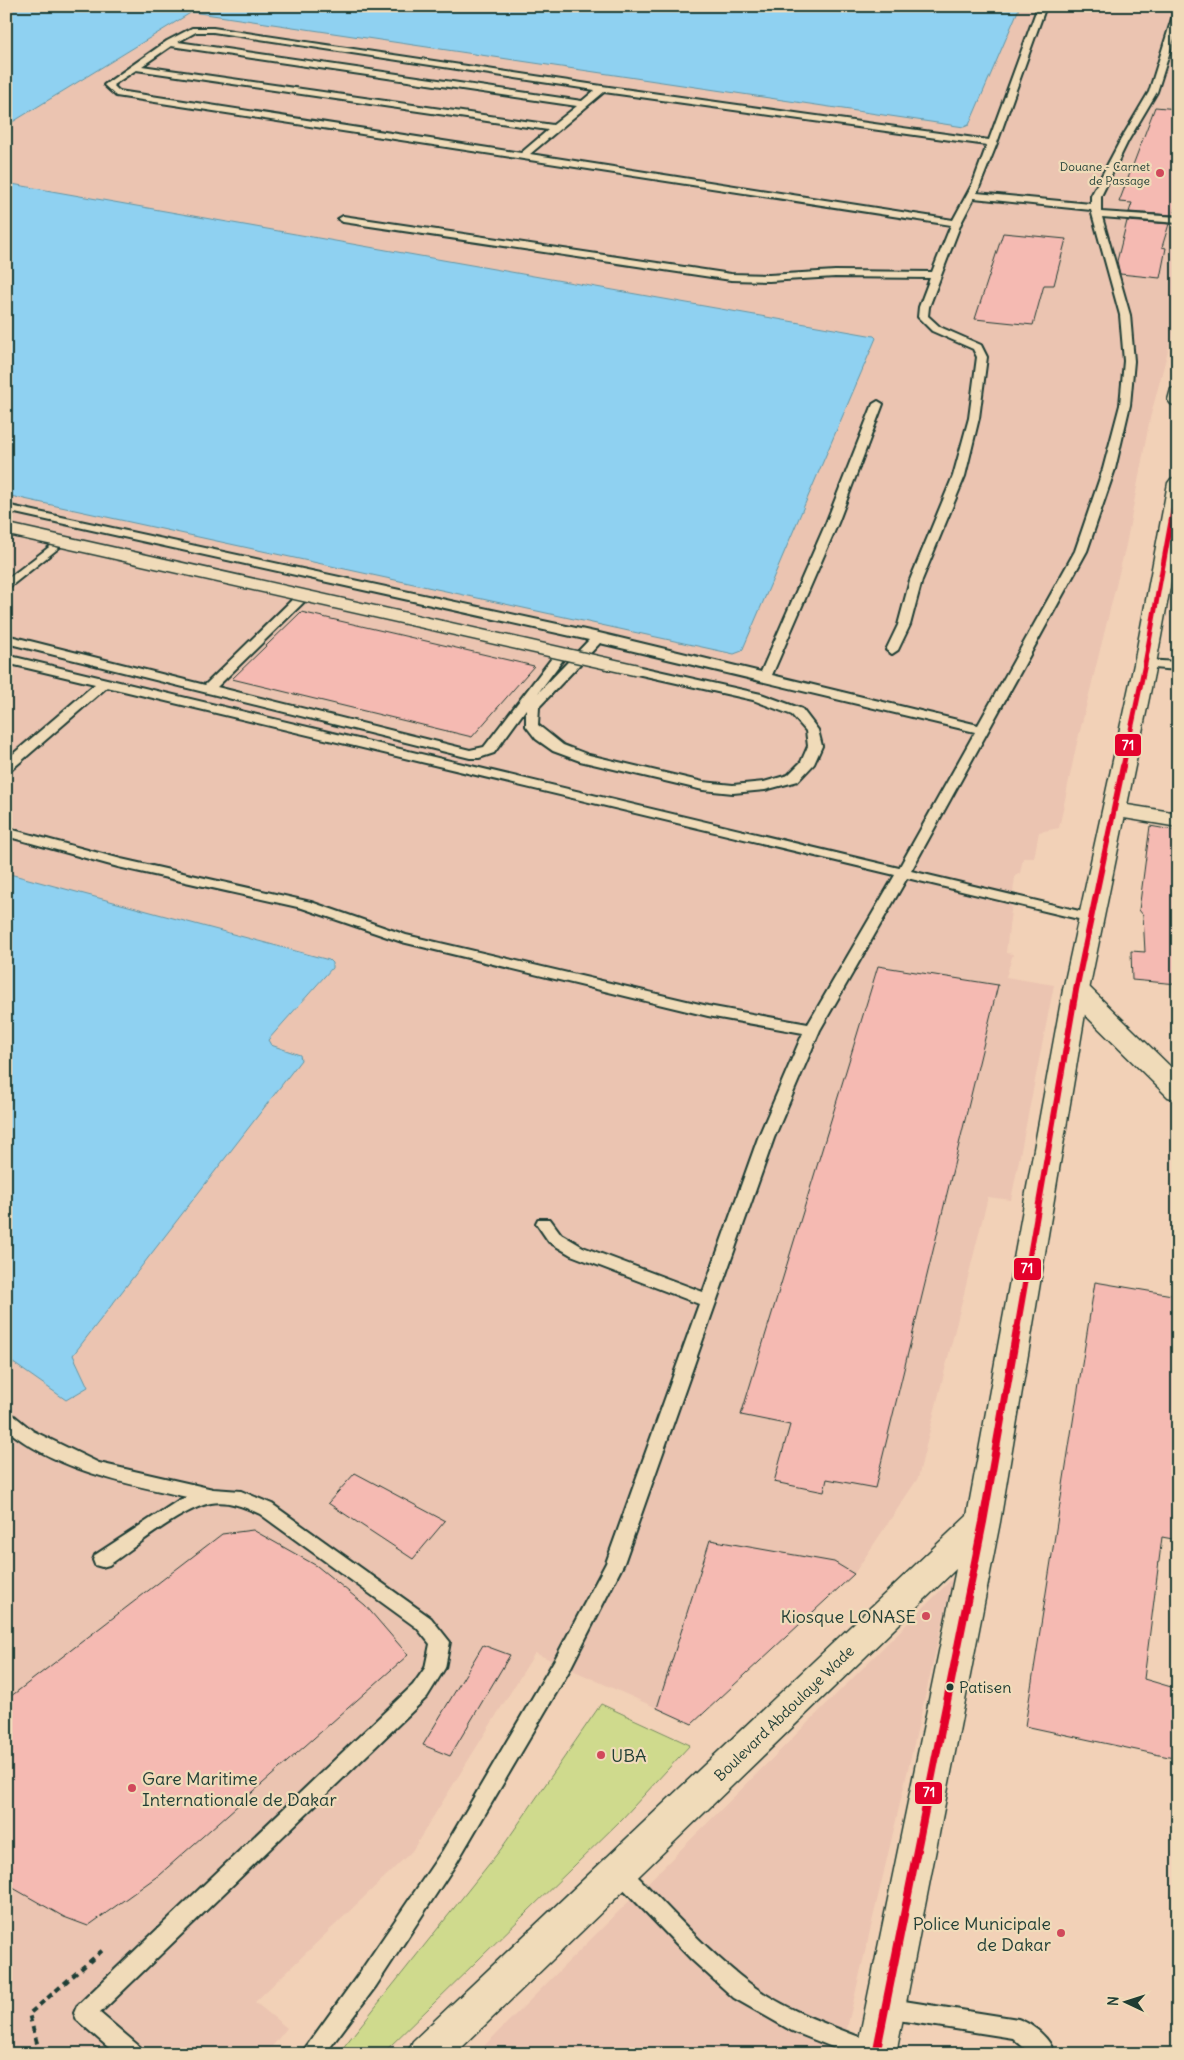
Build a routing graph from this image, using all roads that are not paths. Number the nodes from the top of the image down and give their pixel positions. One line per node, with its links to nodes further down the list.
1 (1042, 6): 8 (lane)
2 (1178, 12): 11 (lane)
3 (170, 44): 4 (lane); 5 (lane); 6 (lane)
4 (134, 67): 7 (lane); 9 (lane)
5 (602, 89): 6 (lane); 8 (lane)
6 (582, 104): 7 (lane)
7 (555, 128): 9 (lane)
8 (994, 143): 10 (lane)
9 (522, 157): 14 (lane)
10 (972, 195): 11 (lane); 14 (lane)
11 (1095, 210): 13 (lane); 37 (lane)
12 (343, 219): 15 (lane)
13 (1178, 220)
14 (956, 223): 15 (lane)
15 (936, 275): 29 (lane)
16 (1178, 393): 17 (street)
17 (1178, 400)
18 (878, 404): 34 (lane)
19 (1178, 483): 22 (street)
20 (6, 508): 28 (lane)
21 (6, 528): 23 (lane, bridge)
22 (1173, 537): 24 (street)
23 (61, 541): 25 (lane); 26 (lane, bridge)
24 (1170, 571): 32 (street)
25 (6, 586)
26 (303, 596): 30 (lane, bridge); 36 (lane)
27 (6, 639): 36 (lane)
28 (595, 642): 30 (lane, bridge); 34 (lane)
29 (892, 650)
30 (562, 654): 36 (lane)
31 (6, 659): 35 (lane)
32 (1145, 664): 33 (lane); 39 (street)
33 (1178, 666)
34 (766, 675): 37 (lane)
35 (104, 683): 38 (lane); 42 (lane)
36 (208, 689)
37 (983, 730): 42 (lane)
38 (6, 767)
39 (1115, 810): 40 (street); 43 (street)
40 (1178, 820)
41 (6, 832): 45 (lane)
42 (903, 873): 43 (lane); 45 (lane)
43 (1091, 918): 44 (street)
44 (1076, 990): 46 (street); 51 (street)
45 (812, 1030): 48 (lane)
46 (1178, 1091)
47 (544, 1223): 48 (lane)
48 (708, 1301): 56 (lane)
49 (6, 1420): 50 (lane)
50 (213, 1496): 52 (lane); 55 (lane)
51 (983, 1522): 53 (street, Boulevard Abdoulaye Wade); 54 (street)
52 (102, 1560)
53 (619, 1871): 57 (street, Boulevard Abdoulaye Wade); 58 (lane)
54 (885, 2008): 58 (street); 59 (lane)
55 (132, 2054)
56 (312, 2054)
57 (427, 2054)
58 (876, 2054)
59 (1043, 2054)

